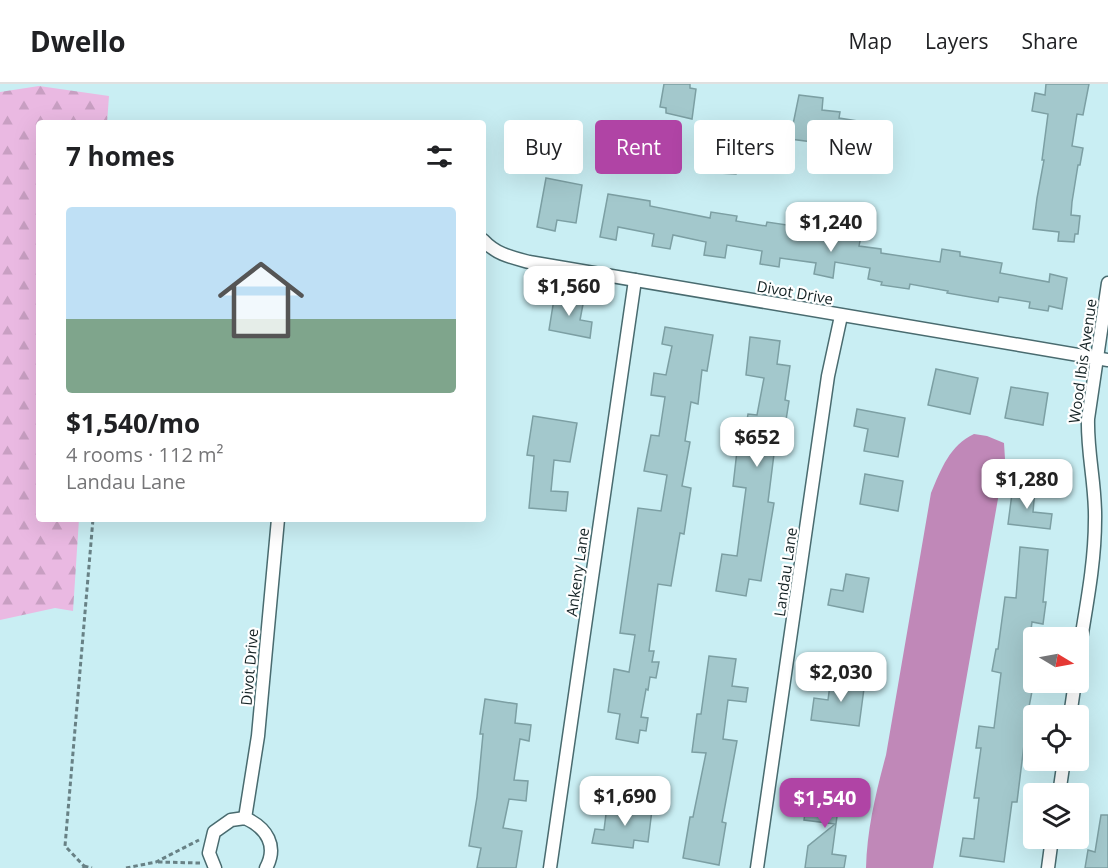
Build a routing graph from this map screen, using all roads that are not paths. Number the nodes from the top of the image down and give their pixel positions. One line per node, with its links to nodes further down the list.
1 (486, 243): 2 (street, Divot Drive)
2 (635, 280): 4 (street, Divot Drive); 12 (street, Ankeny Lane)
3 (1108, 283): 5 (street, Wood Ibis Avenue)
4 (841, 316): 5 (street, Divot Drive); 13 (street, Landau Lane)
5 (1103, 359): 7 (street, Wood Ibis Avenue)
6 (278, 522): 8 (street, Divot Drive)
7 (1082, 627)
8 (245, 818): 10 (street); 11 (street)
9 (1051, 849): 14 (street)
10 (213, 866)
11 (266, 868)
12 (550, 868)
13 (757, 868)
14 (1048, 868)

